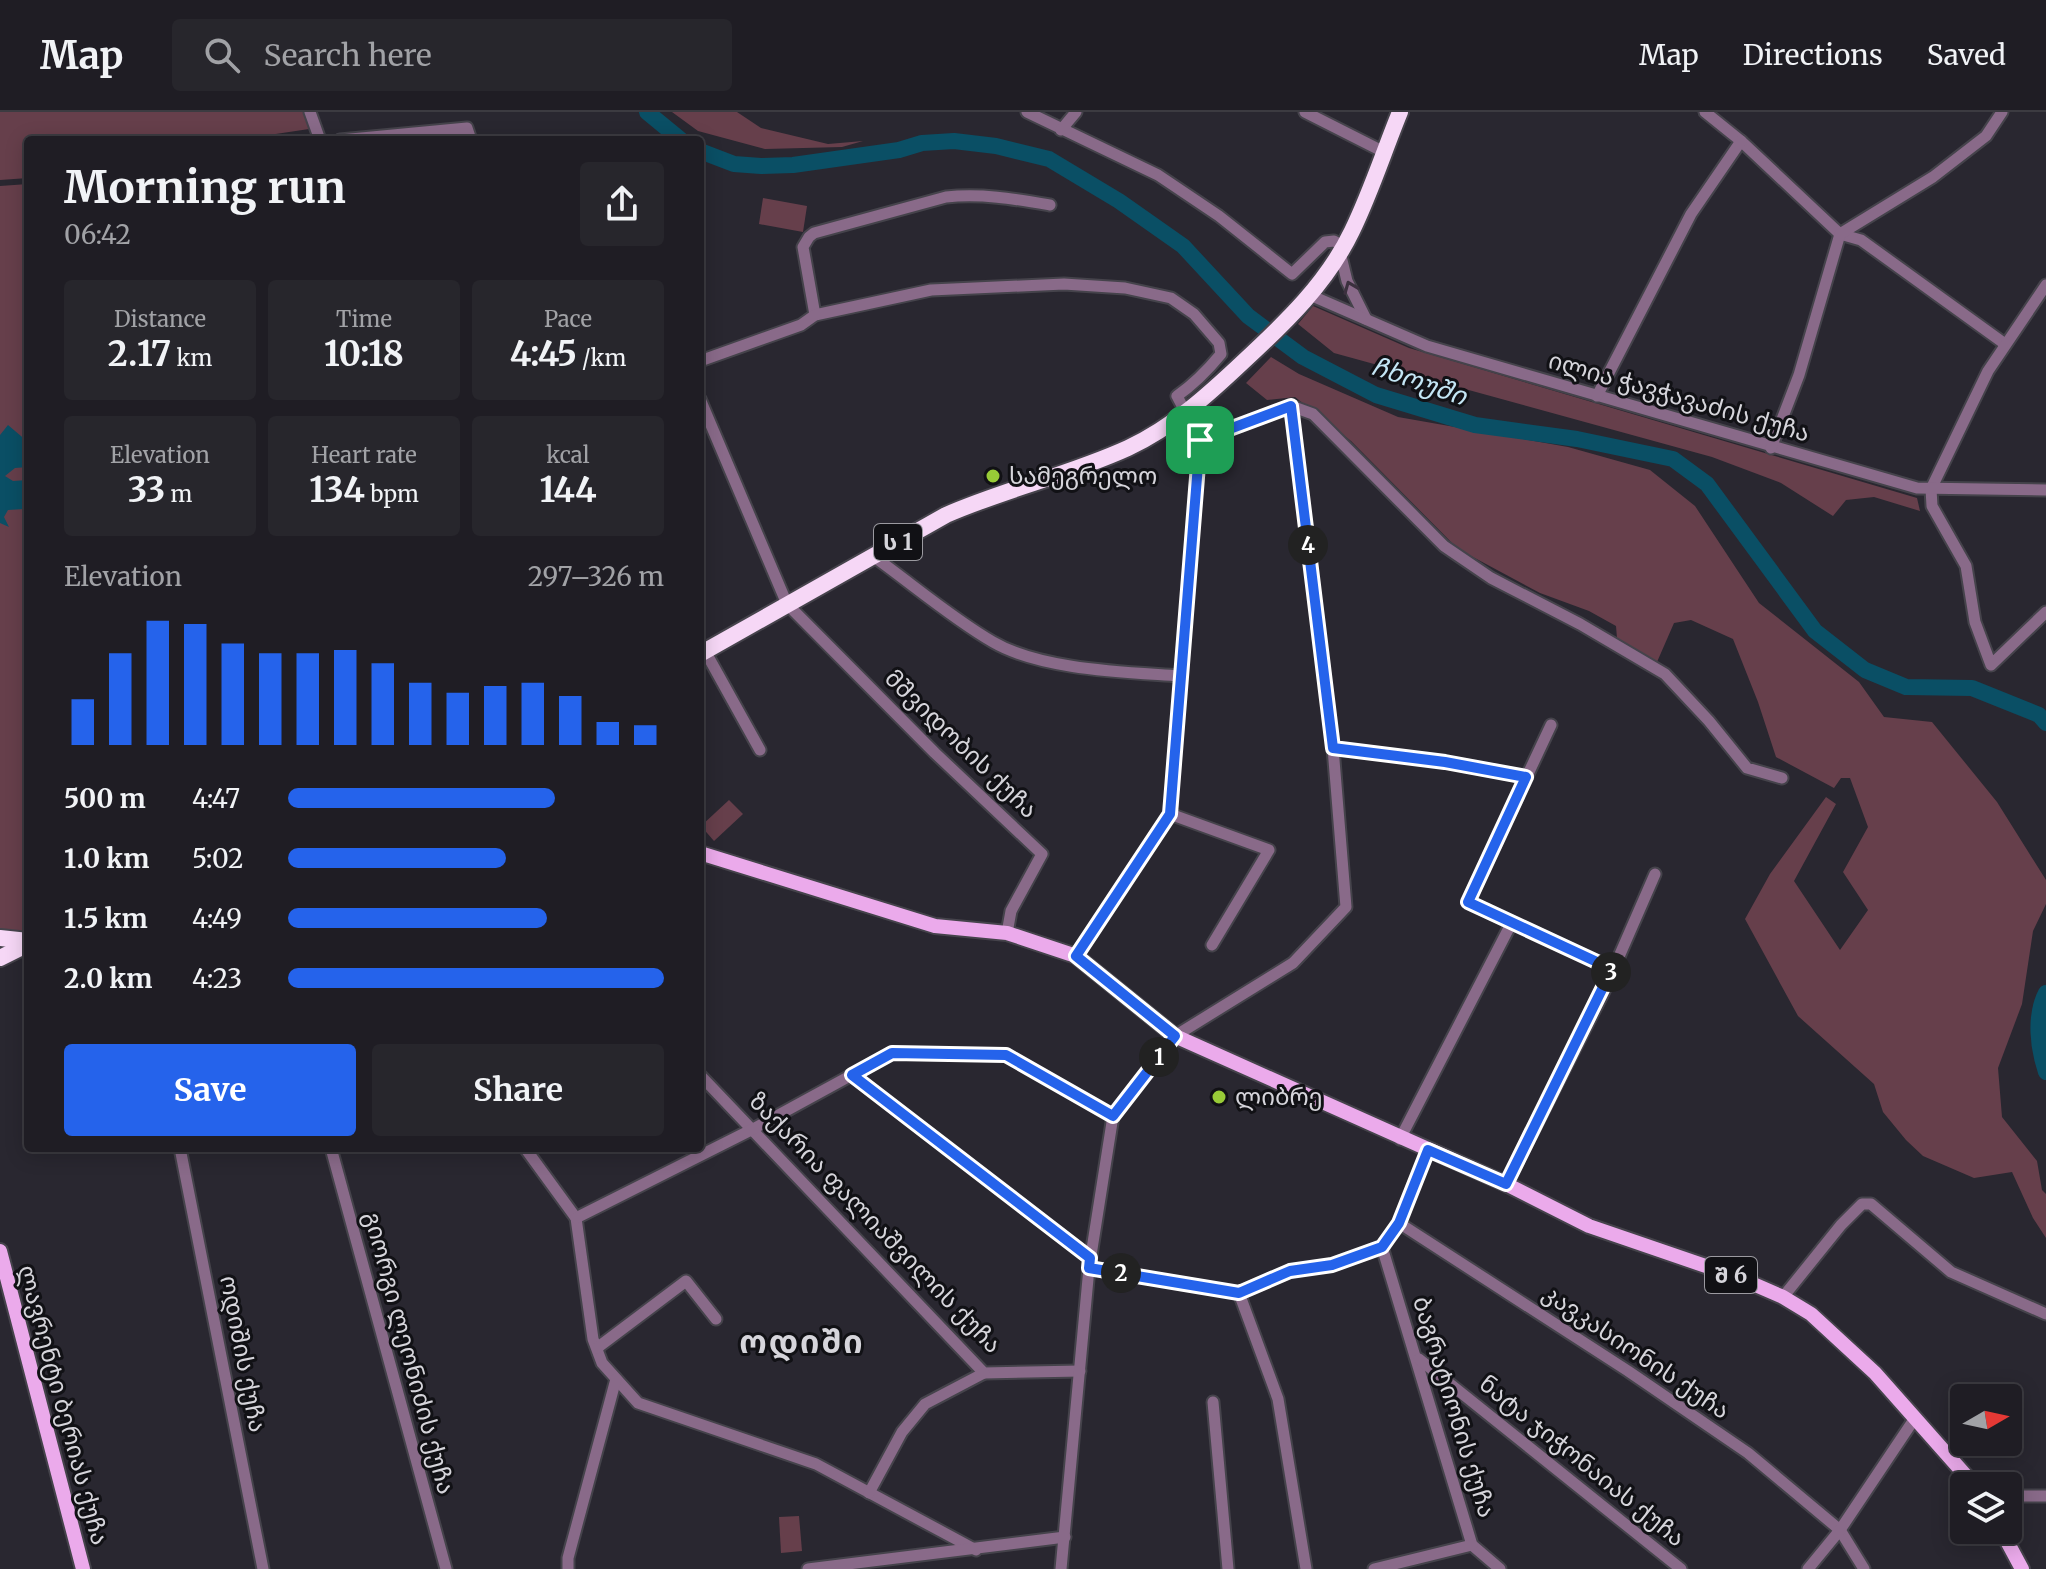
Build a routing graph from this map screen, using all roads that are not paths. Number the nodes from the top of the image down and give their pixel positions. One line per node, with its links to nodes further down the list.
1 (310, 112): 9 (street)
2 (1027, 112): 8 (street)
3 (1076, 112): 8 (street)
4 (1305, 112): 13 (street)
5 (1400, 112): 13 (highway, ს 1)
6 (1705, 112): 12 (street)
7 (2002, 112): 15 (street)
8 (1061, 130): 16 (street)
9 (319, 136)
10 (382, 136): 11 (street)
11 (470, 136)
12 (1741, 141): 15 (street); 23 (street)
13 (1384, 152): 16 (highway, ს 1)
14 (1050, 205): 19 (street)
15 (1840, 234): 21 (street); 28 (street)
16 (1342, 249): 18 (highway, ს 1); 20 (street, one-way to 16)
17 (2046, 285): 21 (street)
18 (1306, 301): 20 (street, ილია ჭავჭავაძის ქუჩა); 26 (highway, ს 1)
19 (815, 315): 22 (street); 26 (street)
20 (1367, 319): 23 (street, ილია ჭავჭავაძის ქუჩა)
21 (2005, 344): 29 (street)
22 (704, 360)
23 (1597, 396): 28 (street, ილია ჭავჭავაძის ქუჩა)
24 (1291, 406): 27 (street); 38 (street); 41 (street)
25 (704, 408): 32 (street)
26 (1192, 408): 27 (street); 31 (highway, ს 1)
27 (1200, 440): 36 (street)
28 (1771, 448): 29 (street, ილია ჭავჭავაძის ქუჩა)
29 (1931, 489): 30 (street, ილია ჭავჭავაძის ქუჩა); 33 (street)
30 (2046, 490)
31 (873, 556): 32 (highway, ს 1); 36 (street)
32 (787, 604): 34 (highway, ს 1); 46 (street, მშვიდობის ქუჩა)
33 (2044, 616)
34 (704, 651)
35 (704, 655): 39 (street)
36 (1179, 676): 42 (street)
37 (1551, 725): 40 (street)
38 (1333, 748): 40 (street); 54 (street)
39 (760, 750)
40 (1526, 777): 45 (street)
41 (1782, 778)
42 (1170, 814): 50 (street); 51 (street)
43 (704, 854): 46 (main road, შ 6)
44 (1655, 874): 53 (street)
45 (1511, 924): 53 (street); 59 (street)
46 (1007, 933): 51 (main road, შ 6)
47 (0, 938): 48 (highway)
48 (24, 941)
49 (24, 944): 52 (highway)
50 (1212, 945)
51 (1076, 956): 54 (main road, შ 6)
52 (2, 958)
53 (1612, 969): 64 (street)
54 (1175, 1036): 57 (street); 59 (main road, შ 6)
55 (852, 1075): 57 (street); 58 (street); 69 (street)
56 (704, 1079): 58 (street, ზაქარია ფალიაშვილის ქუჩა)
57 (1113, 1116): 69 (street)
58 (753, 1129): 65 (street); 77 (street, ზაქარია ფალიაშვილის ქუჩა)
59 (1400, 1139): 60 (main road, შ 6)
60 (1428, 1150): 64 (main road, შ 6); 66 (street)
61 (181, 1152): 91 (street, ოდიშის ქუჩა)
62 (332, 1152): 92 (street, გიორგი ლეონიძის ქუჩა)
63 (528, 1152): 65 (street)
64 (1506, 1184): 71 (main road, შ 6)
65 (576, 1218): 74 (street)
66 (1399, 1223): 67 (street); 85 (street, კავკასიონის ქუჩა)
67 (1382, 1247): 70 (street); 75 (street, ბაგრატიონის ქუჩა)
68 (0, 1251): 90 (main road, ლავრენტი ბერიას ქუჩა)
69 (1090, 1263): 70 (street); 76 (street)
70 (1239, 1293): 97 (street)
71 (1783, 1297): 72 (street); 80 (main road, შ 6)
72 (2046, 1314)
73 (716, 1319): 74 (street)
74 (597, 1348): 78 (street)
75 (1418, 1358): 88 (street, ბაგრატიონის ქუჩა); 100 (street, ნატა ჯიჭონაიას ქუჩა)
76 (1080, 1371): 77 (street, ზაქარია ფალიაშვილის ქუჩა); 86 (street)
77 (984, 1373): 82 (street)
78 (616, 1379): 82 (street); 93 (street)
79 (1213, 1402): 96 (street)
80 (1915, 1418): 81 (main road, შ 6); 85 (street)
81 (1963, 1472)
82 (869, 1493): 89 (street)
83 (2022, 1496): 84 (street)
84 (2046, 1496)
85 (1840, 1530): 101 (street); 102 (street, კავკასიონის ქუჩა)
86 (1065, 1537): 89 (street); 95 (street)
87 (2009, 1544): 103 (main road)
88 (1472, 1545): 98 (street); 99 (street, ბაგრატიონის ქუჩა)
89 (976, 1550): 94 (street)
90 (83, 1569)
91 (263, 1569)
92 (446, 1569)
93 (568, 1569)
94 (808, 1569)
95 (1061, 1569)
96 (1228, 1569)
97 (1306, 1569)
98 (1374, 1569)
99 (1500, 1569)
100 (1681, 1569)
101 (1808, 1569)
102 (1864, 1569)
103 (2022, 1569)

